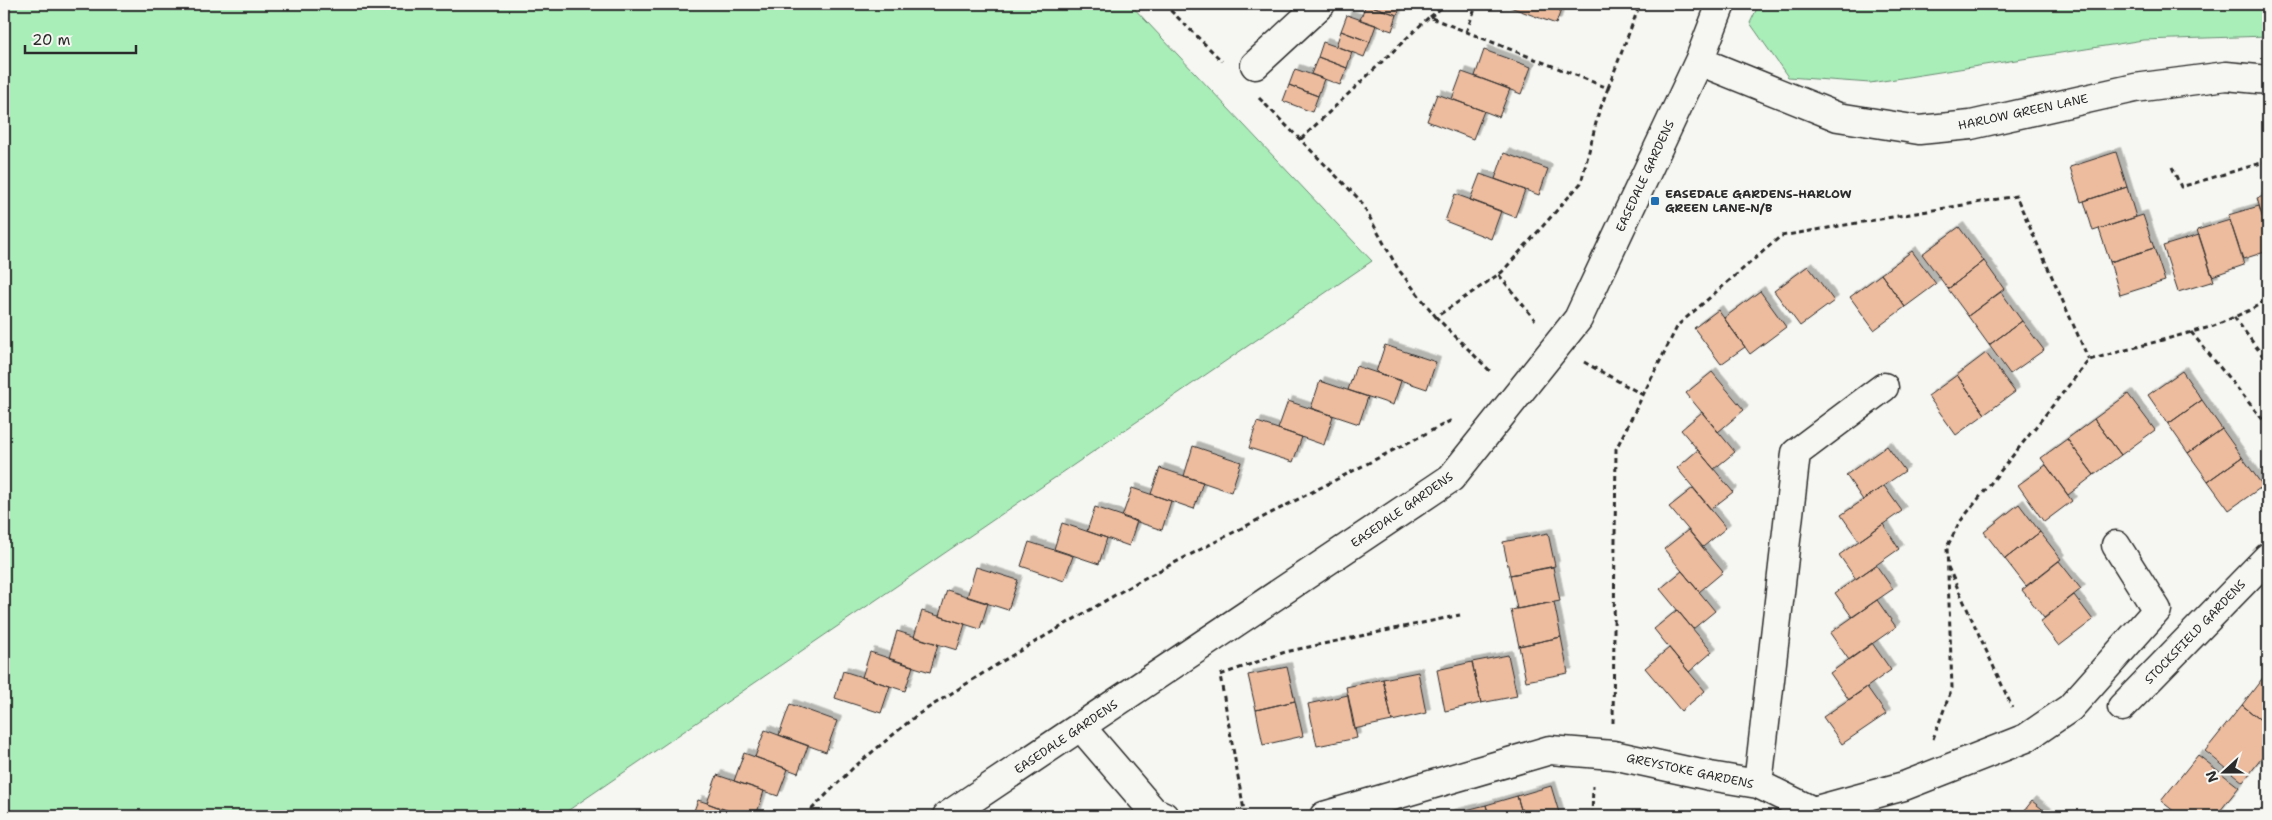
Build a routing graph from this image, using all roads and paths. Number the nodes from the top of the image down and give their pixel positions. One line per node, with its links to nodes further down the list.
1 (1164, 4): 10 (path)
2 (1321, 4): 10 (street)
3 (1446, 4): 7 (path)
4 (1477, 4): 8 (path)
5 (1640, 4): 12 (path)
6 (1721, 4): 9 (street, EASEDALE GARDENS)
7 (1430, 17): 8 (path); 13 (path)
8 (1466, 32): 12 (path)
9 (1699, 61): 11 (street, HARLOW GREEN LANE); 21 (street, EASEDALE GARDENS)
10 (1246, 71): 13 (path)
11 (2268, 80)
12 (1608, 88): 16 (path)
13 (1301, 138): 19 (path)
14 (2268, 161): 15 (path)
15 (2172, 166)
16 (1498, 275): 19 (path); 21 (path)
17 (2268, 299): 18 (path)
18 (2234, 317): 20 (path); 23 (path)
19 (1436, 318): 26 (path)
20 (2191, 332): 22 (path); 28 (path)
21 (1556, 347): 25 (path); 26 (street, EASEDALE GARDENS)
22 (2089, 360): 25 (path); 31 (path)
23 (2268, 363)
24 (1884, 387): 38 (street)
25 (1643, 395): 37 (path)
26 (1516, 396): 34 (street, EASEDALE GARDENS)
27 (1456, 418): 40 (path)
28 (2268, 426)
29 (2116, 545): 35 (street, GREYSTOKE GARDENS)
30 (2268, 557): 33 (street, STOCKSFIELD GARDENS)
31 (1947, 564): 35 (path); 36 (path)
32 (1460, 615): 43 (path)
33 (2122, 707)
34 (1081, 727): 41 (street, EASEDALE GARDENS); 42 (street)
35 (2026, 738): 39 (street, GREYSTOKE GARDENS)
36 (1932, 743)
37 (1613, 755): 38 (street, GREYSTOKE GARDENS); 44 (street, GREYSTOKE GARDENS)
38 (1758, 784): 39 (street, GREYSTOKE GARDENS)
39 (1813, 814)
40 (805, 816)
41 (947, 816)
42 (1164, 816)
43 (1245, 816)
44 (1324, 816)

